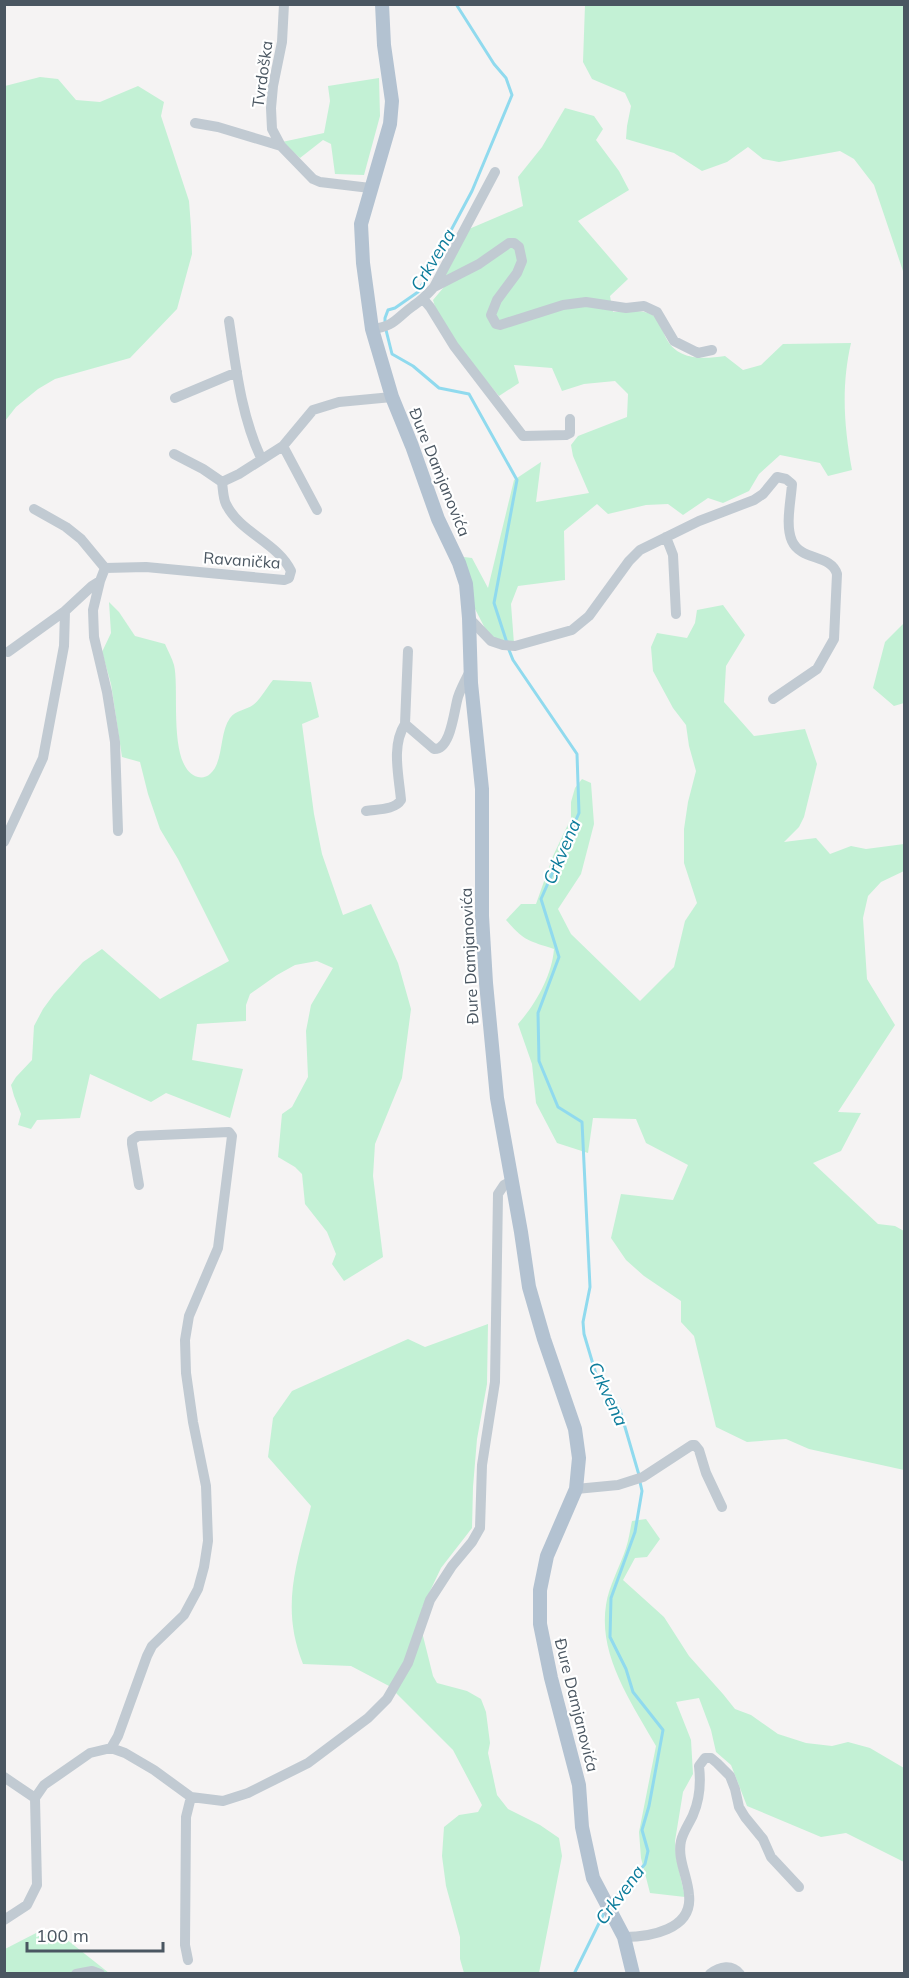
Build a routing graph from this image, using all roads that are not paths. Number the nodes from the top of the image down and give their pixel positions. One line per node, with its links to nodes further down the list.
1 (284, 4): 4 (street, Tvrdoška)
2 (382, 4): 6 (main road, Đure Damjanovića)
3 (195, 123): 4 (street, Tvrdoška)
4 (281, 146): 6 (street, Tvrdoška)
5 (495, 172): 7 (street)
6 (370, 188): 10 (main road, Đure Damjanovića)
7 (434, 287): 8 (street); 11 (street)
8 (424, 300): 10 (street); 15 (street)
9 (229, 321): 12 (street)
10 (381, 328): 13 (main road, Đure Damjanovića)
11 (712, 350)
12 (237, 372): 14 (street); 18 (street)
13 (392, 397): 16 (street); 27 (main road, Đure Damjanovića)
14 (175, 398)
15 (570, 419)
16 (283, 446): 18 (street); 21 (street)
17 (174, 454): 19 (street)
18 (261, 458): 19 (street)
19 (222, 482): 23 (street, Ravanička)
20 (34, 509): 23 (street)
21 (317, 510)
22 (666, 537): 26 (street); 27 (street); 31 (street)
23 (105, 568): 24 (street)
24 (100, 581): 25 (street); 34 (street)
25 (65, 611): 29 (street); 35 (street)
26 (676, 614)
27 (470, 618): 30 (main road, Đure Damjanovića)
28 (408, 651): 32 (street)
29 (8, 652)
30 (470, 670): 32 (street); 36 (main road, Đure Damjanovića)
31 (773, 699)
32 (405, 724): 33 (street)
33 (366, 811)
34 (118, 831)
35 (4, 842)
36 (512, 1181): 38 (main road, Đure Damjanovića); 42 (street)
37 (139, 1185): 40 (street)
38 (576, 1489): 39 (street); 46 (main road, Đure Damjanovića)
39 (722, 1507)
40 (111, 1748): 42 (street); 43 (street)
41 (4, 1777): 43 (street)
42 (191, 1797): 47 (street)
43 (35, 1798): 45 (street)
44 (799, 1887): 46 (street)
45 (4, 1920)
46 (624, 1937): 50 (main road, Đure Damjanovića)
47 (188, 1960)
48 (76, 1974): 49 (street)
49 (100, 1974)
50 (633, 1974)
51 (710, 1974): 52 (street)
52 (740, 1974)

